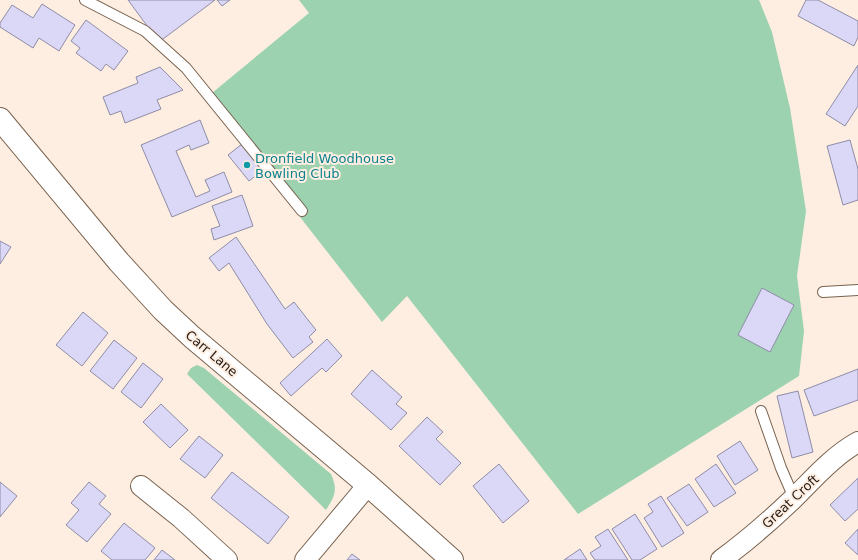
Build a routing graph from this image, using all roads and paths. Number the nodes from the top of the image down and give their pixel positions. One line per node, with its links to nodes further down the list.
1 (85, 0): 3 (lane)
2 (0, 119): 8 (main road, Carr Lane)
3 (302, 210)
4 (858, 290): 5 (lane)
5 (823, 292)
6 (761, 411): 10 (lane)
7 (858, 442): 10 (street, Great Croft)
8 (368, 485): 12 (street); 13 (main road, Carr Lane)
9 (141, 486): 11 (street)
10 (794, 498): 14 (street, Great Croft)
11 (227, 560)
12 (305, 560)
13 (452, 560)
14 (721, 560)

